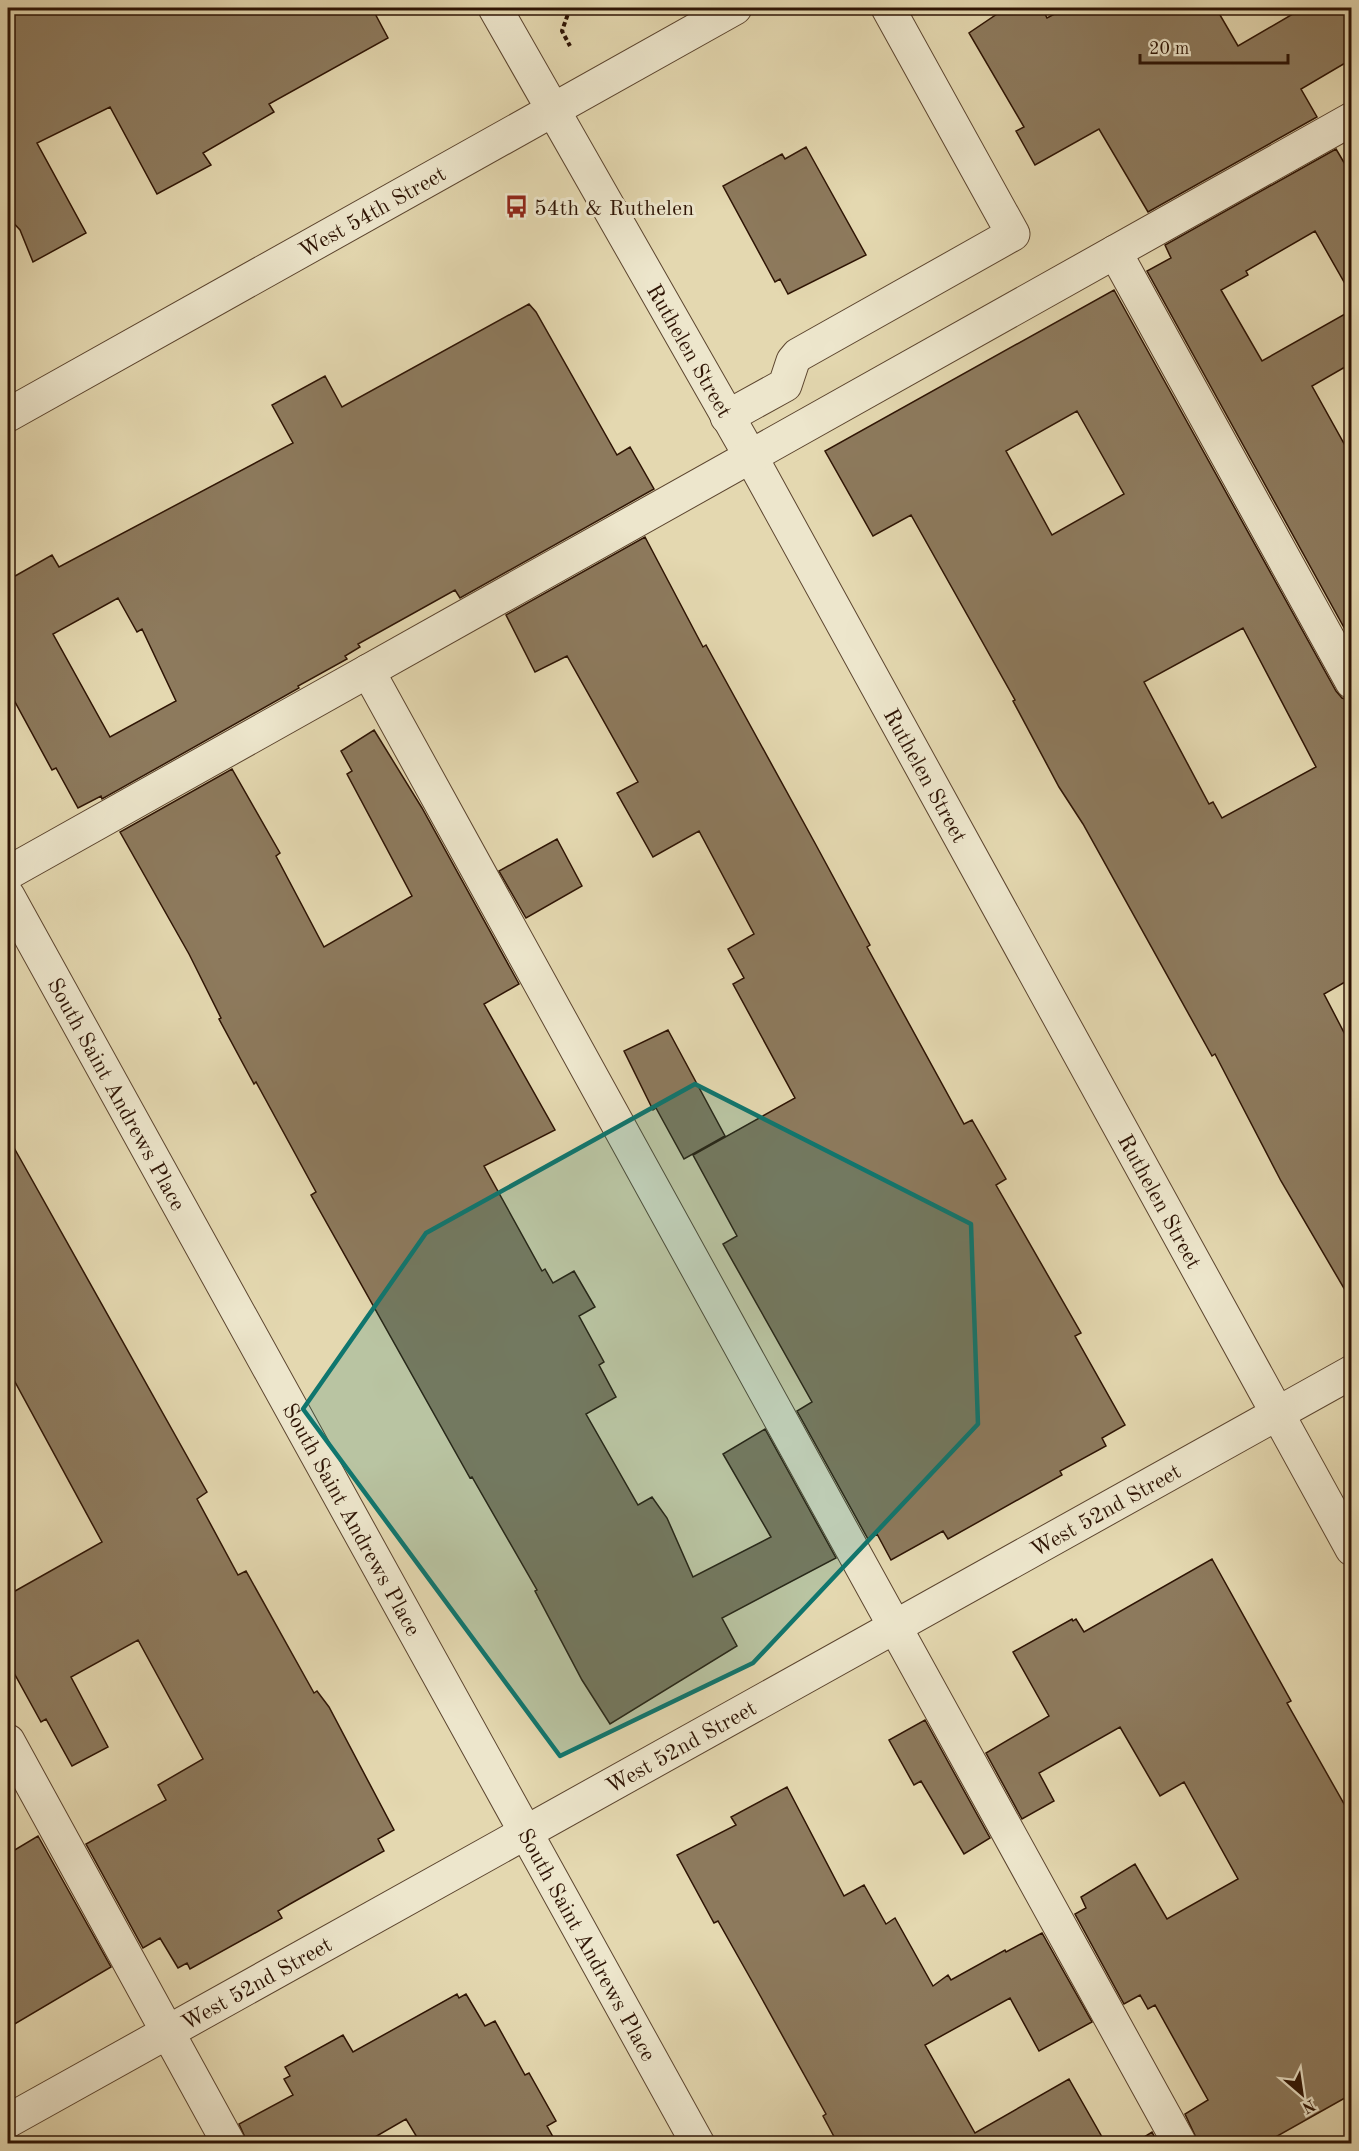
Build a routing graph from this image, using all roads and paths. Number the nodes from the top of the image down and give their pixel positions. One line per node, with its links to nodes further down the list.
1 (495, 8): 6 (street, Ruthelen Street)
2 (570, 8): 5 (path)
3 (735, 8): 6 (street, West 54th Street)
4 (888, 8): 10 (street)
5 (570, 46)
6 (553, 110): 9 (street, West 54th Street); 10 (street, Ruthelen Street)
7 (1352, 119): 8 (street)
8 (1115, 252): 11 (street); 13 (street)
9 (8, 415)
10 (727, 417): 11 (street, Ruthelen Street)
11 (751, 457): 12 (street); 17 (street, Ruthelen Street)
12 (368, 671): 14 (street); 19 (street)
13 (1352, 682)
14 (8, 873)
15 (8, 896): 21 (street, South Saint Andrews Place)
16 (1352, 1372): 17 (street, West 52nd Street)
17 (1276, 1414): 18 (street, Ruthelen Street); 19 (street, West 52nd Street)
18 (1352, 1549)
19 (894, 1627): 21 (street, West 52nd Street); 26 (street)
20 (8, 1741): 22 (street)
21 (525, 1832): 22 (street, West 52nd Street); 25 (street, South Saint Andrews Place)
22 (166, 2032): 23 (street, West 52nd Street); 24 (street)
23 (8, 2121)
24 (229, 2144)
25 (698, 2144)
26 (1180, 2144)

